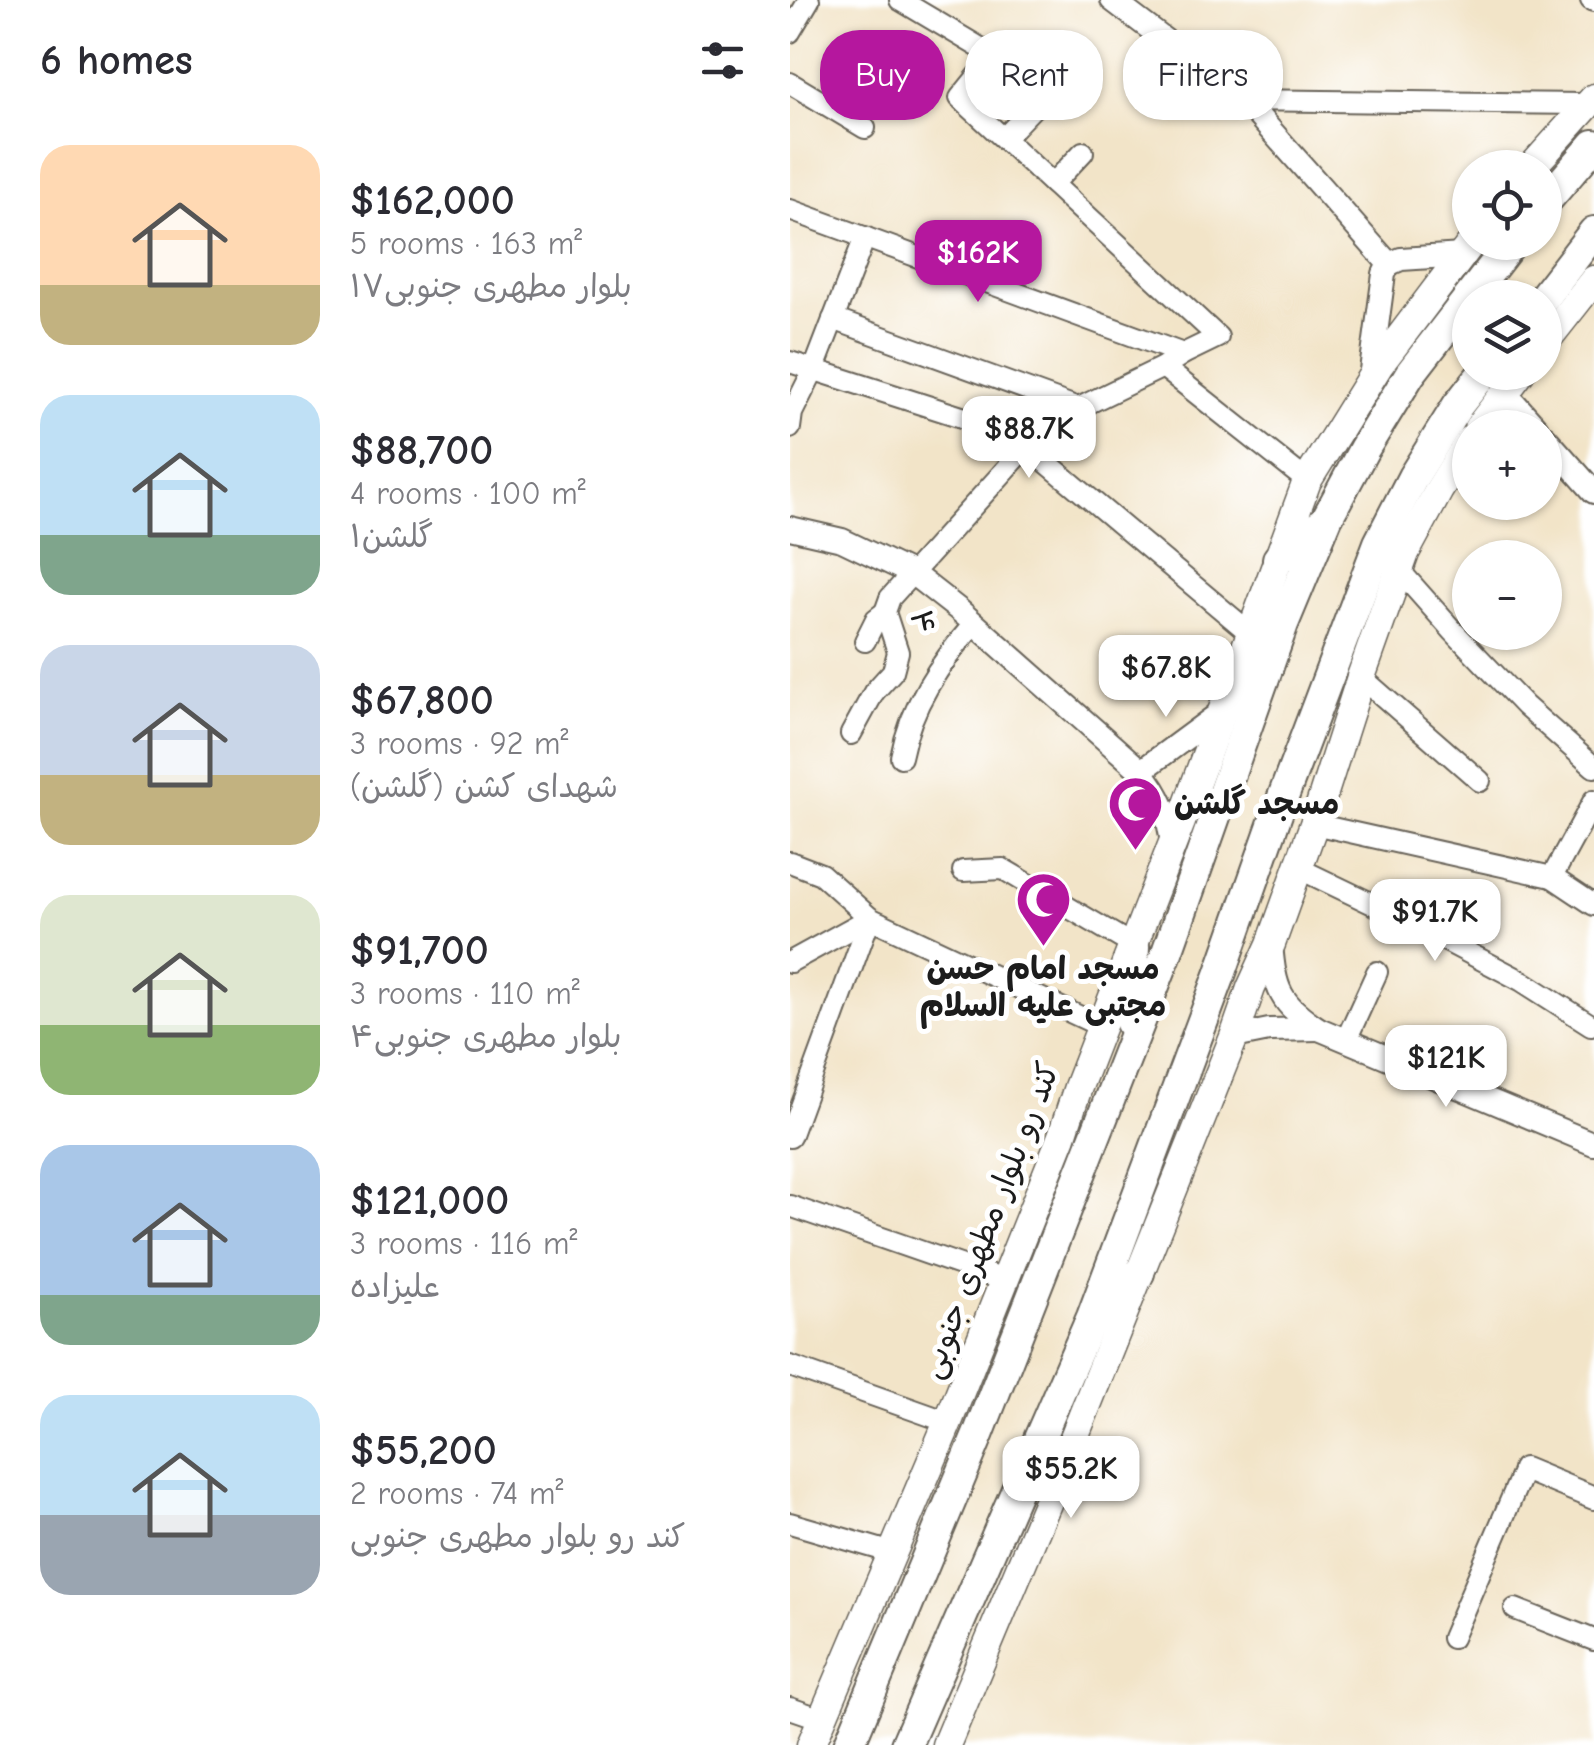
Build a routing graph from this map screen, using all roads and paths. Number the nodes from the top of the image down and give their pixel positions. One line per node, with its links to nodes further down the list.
1 (809, 0): 5 (street)
2 (900, 0): 12 (street)
3 (1112, 0): 4 (street)
4 (1152, 30)
5 (790, 32)
6 (790, 83): 11 (street)
7 (1283, 100): 8 (street)
8 (1591, 101): 14 (main road)
9 (1021, 120): 12 (street)
10 (1262, 120): 24 (street)
11 (865, 128)
12 (1004, 138): 17 (street)
13 (1594, 145): 16 (main road)
14 (1547, 150)
15 (1083, 152): 17 (street)
16 (1562, 182)
17 (1053, 184): 29 (street)
18 (790, 210): 20 (street)
19 (1594, 232): 25 (main road)
20 (864, 237): 27 (street); 29 (street)
21 (1452, 251): 24 (street)
22 (1459, 260): 33 (main road, کند رو بلوار مطهری جنوبی)
23 (1498, 260): 42 (main road)
24 (1389, 264): 33 (street)
25 (1557, 280)
26 (1594, 280): 28 (main road)
27 (833, 319): 32 (street); 35 (street)
28 (1562, 320)
29 (1184, 354): 31 (street)
30 (790, 362): 32 (street)
31 (1163, 367): 35 (street); 40 (street)
32 (814, 370): 36 (street); 37 (street)
33 (1370, 378): 40 (main road, کند رو بلوار مطهری جنوبی)
34 (1485, 390): 51 (main road)
35 (1078, 408): 37 (street)
36 (790, 428)
37 (1024, 441): 46 (street, ۴); 49 (street)
38 (1562, 456): 41 (street)
39 (1452, 469): 45 (main road)
40 (1307, 481): 44 (main road, کند رو بلوار مطهری جنوبی)
41 (1594, 492)
42 (1327, 518): 44 (main road); 76 (main road)
43 (790, 528): 46 (street)
44 (1278, 559): 49 (main road, کند رو بلوار مطهری جنوبی)
45 (1400, 570): 51 (main road); 55 (street)
46 (913, 574): 47 (street, ۴); 48 (street)
47 (886, 612): 50 (street); 53 (street, ۴)
48 (974, 624): 54 (street); 56 (street)
49 (1250, 633): 52 (main road, کند رو بلوار مطهری جنوبی)
50 (865, 641)
51 (1356, 663): 57 (street); 59 (main road); 82 (main road)
52 (1221, 712): 56 (street); 60 (main road, کند رو بلوار مطهری جنوبی)
53 (851, 734)
54 (901, 757)
55 (1594, 767)
56 (1141, 770): 60 (street)
57 (1480, 781)
58 (1594, 800): 64 (street)
59 (1314, 824): 62 (main road); 64 (street)
60 (1172, 845): 68 (main road, کند رو بلوار مطهری جنوبی)
61 (790, 862): 66 (street)
62 (1298, 868): 67 (main road); 71 (street)
63 (963, 871): 68 (street)
64 (1552, 878): 65 (street)
65 (1594, 905)
66 (870, 918): 69 (street); 72 (street); 77 (street)
67 (1271, 944): 73 (street); 74 (main road)
68 (1134, 946): 72 (main road, کند رو بلوار مطهری جنوبی); 76 (main road)
69 (790, 962)
70 (1377, 972): 75 (street)
71 (1591, 1026)
72 (1102, 1027): 81 (main road, کند رو بلوار مطهری جنوبی)
73 (1319, 1028): 74 (street); 75 (street)
74 (1234, 1037): 80 (main road)
75 (1346, 1040): 78 (street)
76 (1130, 1047): 94 (main road)
77 (790, 1136)
78 (1594, 1144)
79 (790, 1206): 81 (street)
80 (1139, 1273): 82 (main road); 96 (main road)
81 (1003, 1280): 84 (main road, کند رو بلوار مطهری جنوبی)
82 (1092, 1316): 95 (main road)
83 (790, 1366): 84 (street)
84 (948, 1422): 88 (main road, کند رو بلوار مطهری جنوبی)
85 (1524, 1468): 86 (street); 90 (street)
86 (1594, 1498)
87 (790, 1524): 88 (street)
88 (893, 1552): 93 (main road, کند رو بلوار مطهری جنوبی)
89 (1515, 1609): 91 (street)
90 (1452, 1638)
91 (1594, 1640)
92 (790, 1708): 93 (street)
93 (817, 1732)
94 (849, 1745)
95 (906, 1745)
96 (946, 1745)

